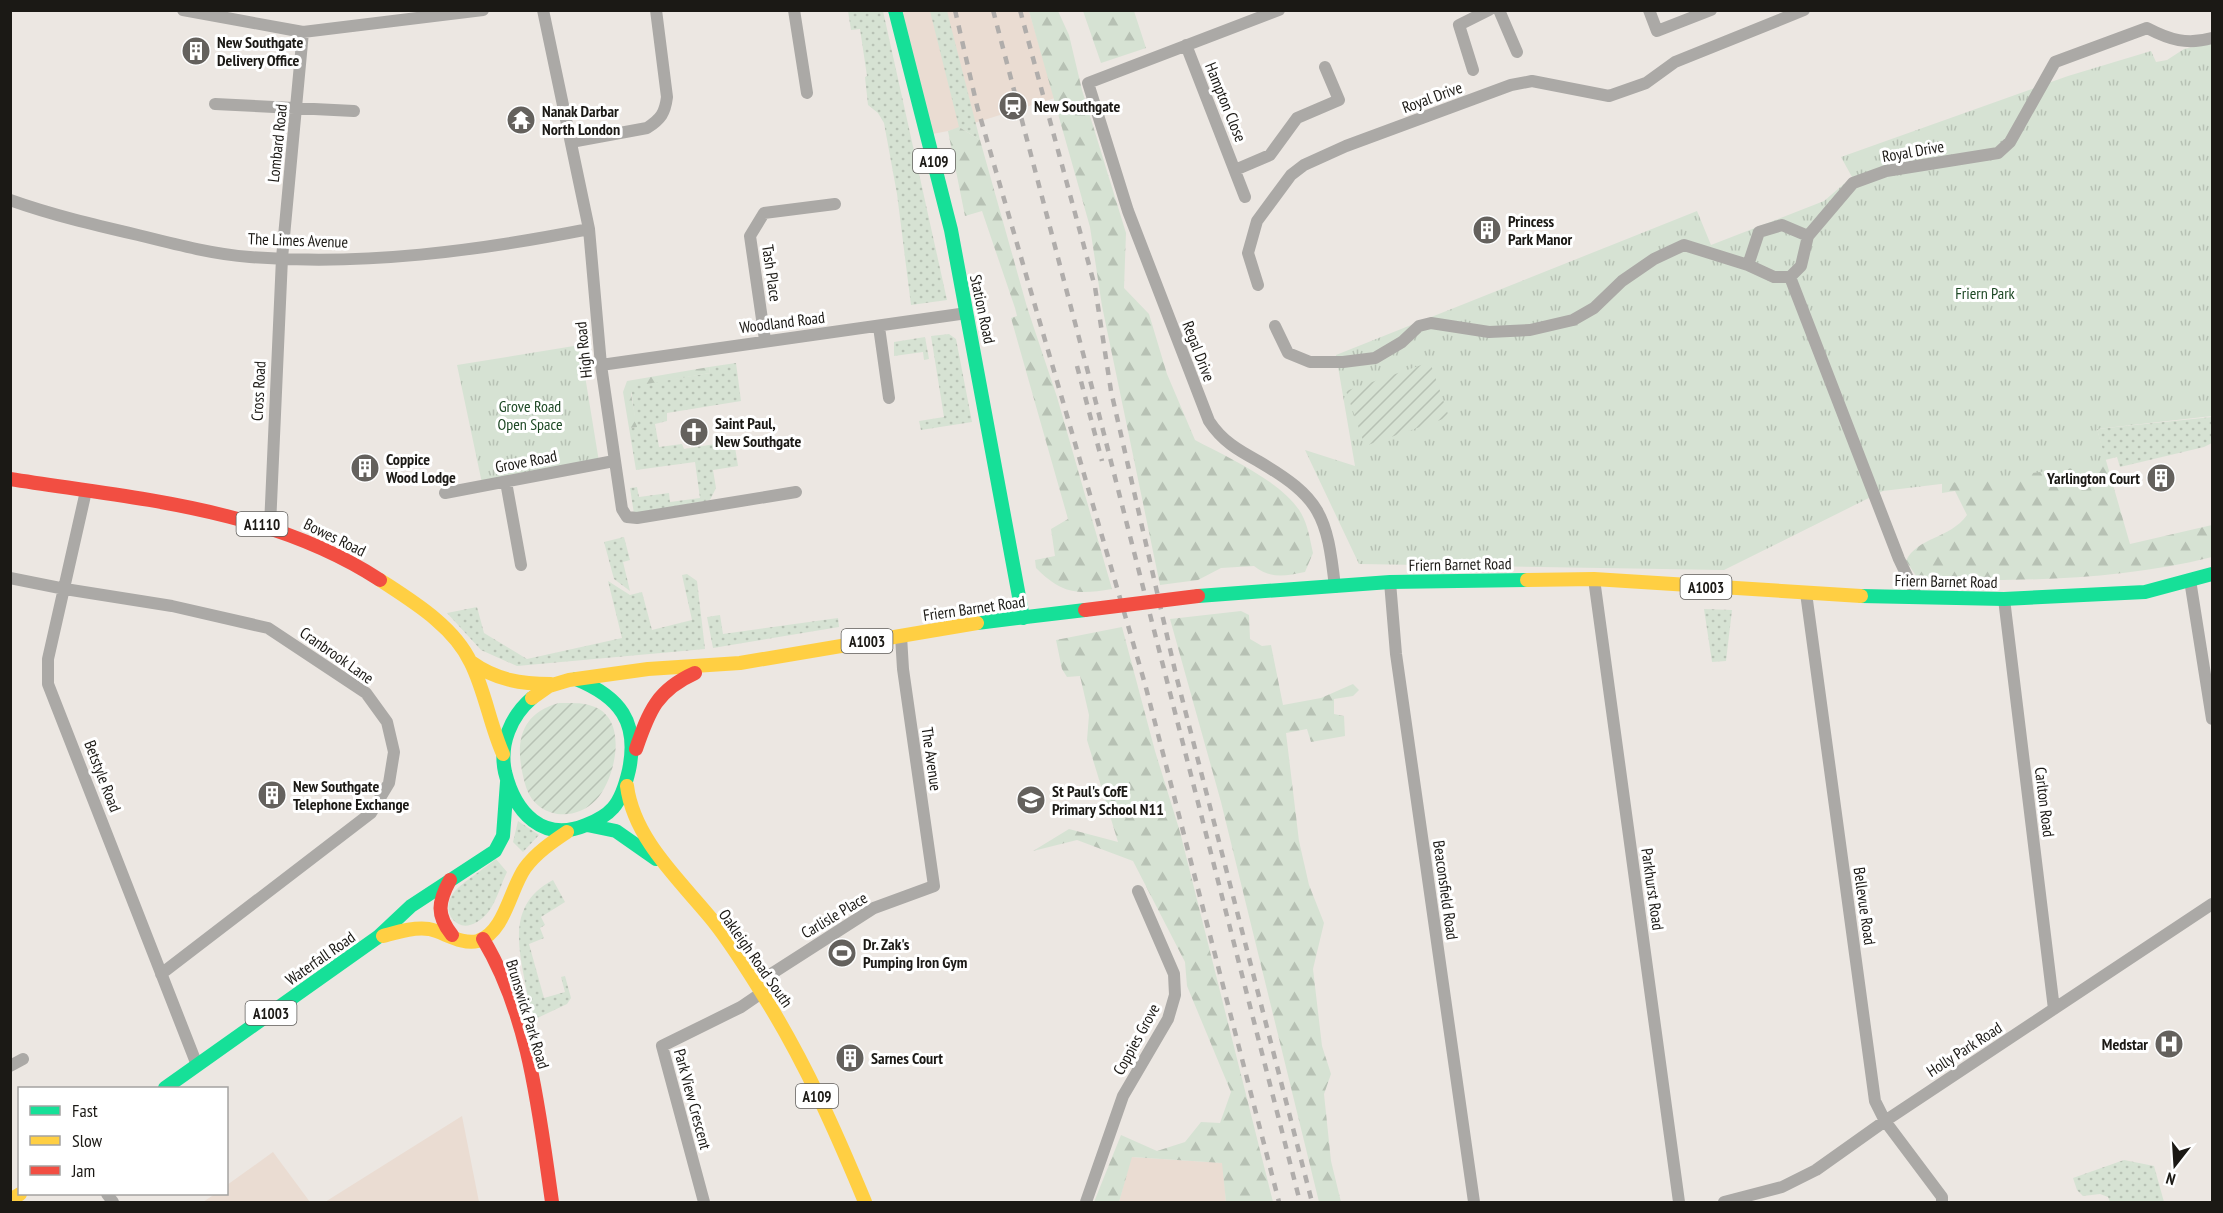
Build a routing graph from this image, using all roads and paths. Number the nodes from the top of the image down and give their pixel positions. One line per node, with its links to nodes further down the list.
1 (183, 10): 14 (street)
2 (483, 10): 14 (street)
3 (543, 10): 24 (street, High Road)
4 (656, 10): 24 (street)
5 (794, 10): 20 (street)
6 (895, 10): 35 (main road, Station Road / A109)
7 (1279, 10): 13 (street)
8 (1489, 10): 19 (street)
9 (1499, 10): 17 (street)
10 (1649, 10): 11 (street)
11 (1711, 10)
12 (1804, 10): 34 (street, Royal Drive)
13 (1254, 15): 16 (street)
14 (303, 32): 22 (street, Lombard Road)
15 (2212, 38): 30 (street, Royal Drive)
16 (1186, 45): 25 (street, Hampton Close); 54 (street, Regal Drive)
17 (1517, 52)
18 (1325, 67): 25 (street, Hampton Close)
19 (1473, 70)
20 (807, 93)
21 (215, 104): 22 (street)
22 (297, 110): 23 (street); 31 (street, Lombard Road)
23 (354, 111)
24 (571, 142): 29 (street, High Road)
25 (1235, 170): 26 (street, Hampton Close)
26 (1245, 197)
27 (10, 200): 31 (street, The Limes Avenue)
28 (835, 204): 38 (street, Tash Place)
29 (589, 229): 31 (street, The Limes Avenue); 39 (street, High Road)
30 (1808, 236): 32 (street); 33 (street)
31 (282, 258): 47 (street, Cross Road)
32 (1748, 265): 33 (street); 36 (street)
33 (1790, 277): 57 (street)
34 (1258, 285)
35 (967, 313): 37 (street, Woodland Road); 59 (main road, Station Road / A109)
36 (1275, 326)
37 (879, 327): 38 (street, Woodland Road); 40 (street)
38 (765, 340): 39 (street, Woodland Road)
39 (601, 365): 41 (street, High Road)
40 (889, 398)
41 (614, 461): 43 (street, Grove Road); 45 (street, High Road)
42 (10, 479): 44 (main road, Bowes Road / A1110)
43 (506, 482): 46 (street, Grove Road); 48 (street)
44 (86, 491): 47 (main road, Bowes Road / A1110); 55 (street, Betstyle Road)
45 (796, 492)
46 (445, 493)
47 (270, 526): 61 (main road, Bowes Road / A1110)
48 (521, 565)
49 (2212, 574): 52 (main road, Friern Barnet Road / A1003)
50 (10, 578): 55 (street, Cranbrook Lane)
51 (1594, 579): 53 (main road, Friern Barnet Road / A1003); 56 (main road, Friern Barnet Road / A1003); 93 (street, Parkhurst Road)
52 (2190, 579): 58 (main road, Friern Barnet Road / A1003); 65 (street)
53 (1390, 582): 54 (main road, Friern Barnet Road / A1003); 92 (street, Beaconsfield Road)
54 (1335, 587): 59 (main road, Friern Barnet Road / A1003, bridge)
55 (64, 590): 80 (street, Betstyle Road); 80 (street, Cranbrook Lane)
56 (1806, 593): 57 (main road, Friern Barnet Road / A1003); 87 (street, Bellevue Road)
57 (1917, 597): 58 (main road, Friern Barnet Road / A1003)
58 (2004, 599): 82 (street, Carlton Road)
59 (1023, 618): 60 (main road, Friern Barnet Road / A1003)
60 (901, 636): 62 (main road, Friern Barnet Road / A1003); 74 (street, The Avenue)
61 (471, 663): 64 (main road, Bowes Road / A1110); 66 (main road, Bowes Road / A1110)
62 (711, 667): 63 (main road, Friern Barnet Road / A1003); 67 (main road, Friern Barnet Road / A1003)
63 (576, 679): 64 (main road, A1003); 67 (main road, A1003)
64 (552, 684): 66 (main road, A1003)
65 (2212, 719)
66 (503, 754): 69 (main road, A1003)
67 (634, 754): 68 (main road, A1003)
68 (627, 777): 70 (main road, A1003); 72 (main road, Oakleigh Road South / A109)
69 (507, 780): 71 (main road, A1003); 73 (main road, A1003)
70 (587, 825): 71 (main road, A1003); 72 (main road, Oakleigh Road South / A109)
71 (567, 832): 79 (main road, A1003)
72 (669, 869): 81 (main road, Oakleigh Road South / A109)
73 (451, 879): 77 (main road); 78 (main road, A1003)
74 (934, 886): 81 (street, Carlisle Place)
75 (1138, 891): 91 (street, Coppies Grove)
76 (2212, 904): 82 (street, Holly Park Road)
77 (452, 935): 78 (main road, A1003); 79 (main road, A1003)
78 (378, 937): 84 (main road, Waterfall Road / A1003)
79 (483, 939): 88 (main road, Brunswick Park Road)
80 (161, 974): 84 (street, Betstyle Road)
81 (760, 988): 89 (street, Park View Crescent); 90 (main road, Oakleigh Road South / A109)
82 (2054, 1009): 87 (street, Holly Park Road)
83 (23, 1059): 85 (street)
84 (197, 1065): 86 (main road, Waterfall Road / A1003)
85 (10, 1066)
86 (168, 1087)
87 (1885, 1121): 94 (street, Holly Park Road); 95 (street, Bellevue Road)
88 (552, 1203)
89 (704, 1203)
90 (866, 1203)
91 (1086, 1203)
92 (1474, 1203)
93 (1679, 1203)
94 (1724, 1203)
95 (1942, 1203)

